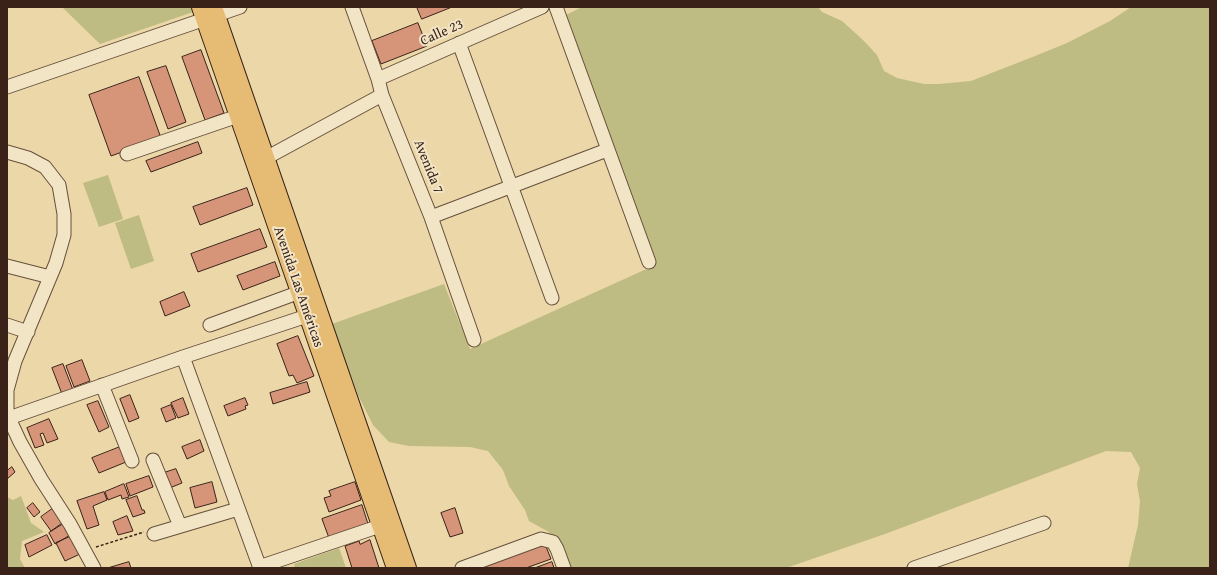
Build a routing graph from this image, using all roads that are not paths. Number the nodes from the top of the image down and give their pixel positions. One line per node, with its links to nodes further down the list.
1 (240, 7): 5 (street)
2 (542, 7): 6 (street, Calle 23)
3 (556, 7): 11 (street)
4 (356, 8): 7 (street, Avenida 7)
5 (209, 12): 8 (street); 10 (main road, Avenida Las Américas); 14 (main road, Avenida Las Américas)
6 (459, 43): 7 (street, Calle 23); 15 (street)
7 (378, 79): 9 (street, Avenida 7)
8 (7, 87)
9 (382, 95): 14 (street); 16 (street, Avenida 7)
10 (238, 116): 13 (street); 20 (main road, Avenida Las Américas)
11 (607, 150): 15 (street); 17 (street)
12 (7, 152): 19 (street)
13 (127, 154)
14 (266, 158): 22 (main road, Avenida Las Américas)
15 (512, 186): 16 (street); 21 (street)
16 (431, 217): 26 (street, Avenida 7)
17 (649, 262)
18 (7, 266): 19 (street)
19 (50, 277): 25 (street)
20 (300, 292): 22 (main road, Avenida Las Américas); 24 (street)
21 (552, 298)
22 (314, 314): 27 (street); 36 (main road, Avenida Las Américas); 41 (main road, Avenida Las Américas)
23 (7, 325): 25 (street)
24 (210, 325)
25 (28, 332): 29 (street)
26 (474, 340)
27 (183, 357): 28 (street); 33 (street)
28 (102, 385): 30 (street); 32 (street)
29 (7, 391): 30 (street)
30 (9, 418): 39 (street)
31 (153, 460): 35 (street)
32 (132, 461)
33 (238, 509): 35 (street); 38 (street)
34 (1044, 523): 44 (street)
35 (180, 526): 37 (street)
36 (380, 526): 38 (street); 40 (main road, Avenida Las Américas)
37 (154, 534)
38 (260, 567)
39 (94, 568)
40 (395, 568)
41 (408, 568)
42 (462, 568): 43 (street)
43 (564, 568)
44 (914, 568)

